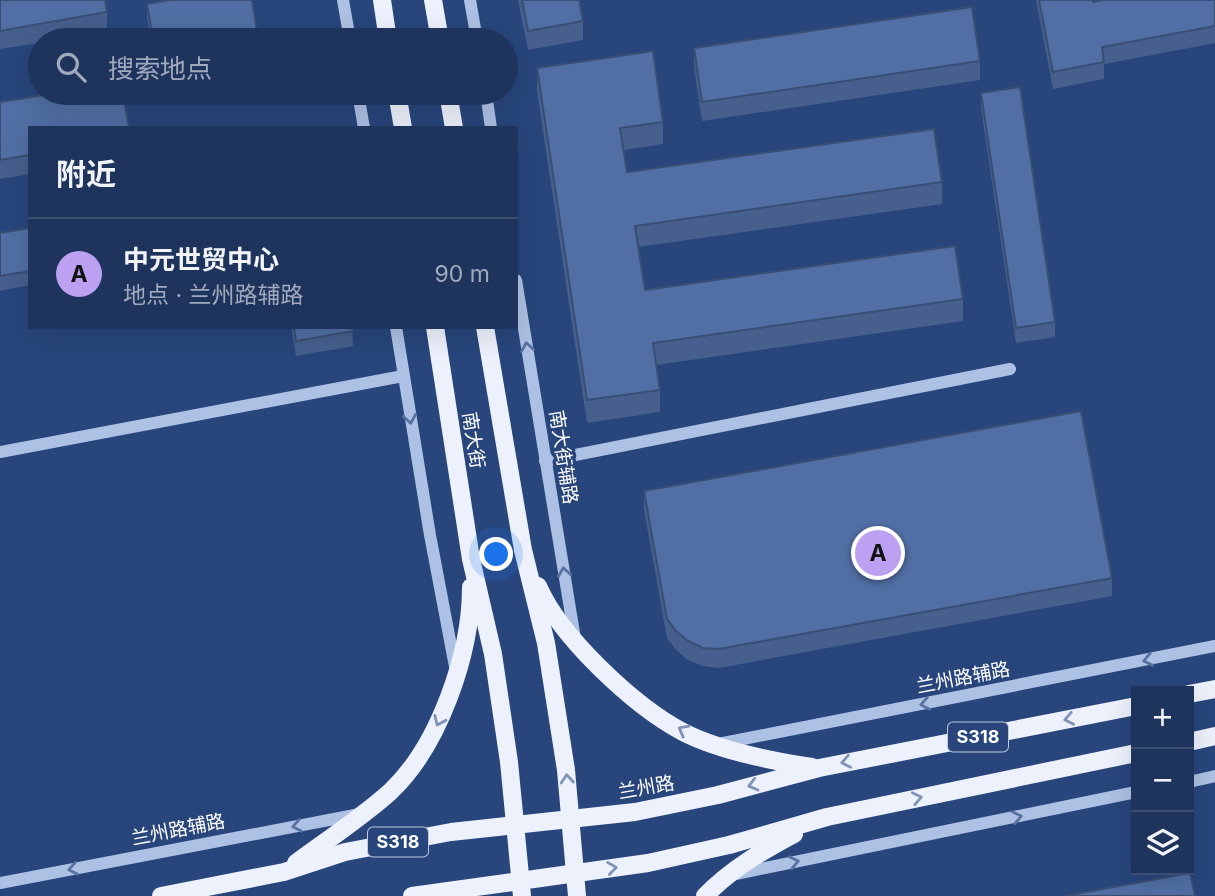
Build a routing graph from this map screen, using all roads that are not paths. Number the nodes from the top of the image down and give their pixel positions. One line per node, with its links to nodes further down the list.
1 (343, 0): 5 (street)
2 (382, 0): 6 (main road)
3 (433, 0): 7 (main road)
4 (470, 0): 8 (street)
5 (347, 28)
6 (386, 28)
7 (438, 28)
8 (475, 28)
9 (360, 105): 13 (street)
10 (399, 105): 14 (main road)
11 (450, 105): 15 (main road)
12 (488, 105): 16 (street)
13 (364, 126)
14 (403, 126)
15 (454, 126)
16 (491, 126)
17 (518, 292): 24 (street, 南大街辅路, one-way to 17)
18 (396, 329): 22 (street)
19 (435, 329): 26 (main road, 南大街)
20 (485, 329): 25 (main road, 南大街)
21 (1010, 369): 24 (street)
22 (403, 376): 23 (street); 29 (street, one-way to 29)
23 (0, 452)
24 (545, 461): 27 (street, 南大街辅路, one-way to 24)
25 (523, 550): 27 (main road); 43 (main road, one-way to 25)
26 (471, 559): 29 (main road); 44 (main road)
27 (575, 639): 35 (main road, one-way to 27)
28 (1215, 646): 35 (street, 兰州路辅路, one-way to 35)
29 (456, 674): 41 (main road, one-way to 41)
30 (1215, 689): 31 (main road)
31 (1194, 693)
32 (1131, 707): 37 (main road, 兰州路 / S318, one-way to 37)
33 (1215, 736): 34 (main road)
34 (1194, 741)
35 (718, 744): 37 (main road)
36 (1131, 754): 42 (main road, S318, one-way to 36)
37 (819, 768): 43 (main road, 兰州路 / S318, one-way to 43)
38 (1215, 776): 39 (street)
39 (1194, 781)
40 (1131, 793): 47 (street, one-way to 40)
41 (364, 814): 45 (main road); 48 (street, 兰州路辅路, one-way to 48)
42 (827, 817): 46 (main road, S318, one-way to 42); 47 (main road)
43 (570, 819): 44 (main road, 兰州路 / S318); 46 (main road)
44 (515, 825): 45 (main road, 兰州路 / S318); 49 (main road)
45 (284, 872): 50 (main road, 兰州路 / S318)
46 (575, 873): 49 (main road, S318); 52 (main road)
47 (727, 876): 53 (main road)
48 (0, 883)
49 (521, 888): 51 (main road, S318)
50 (161, 896)
51 (412, 896)
52 (577, 896)
53 (705, 896)

